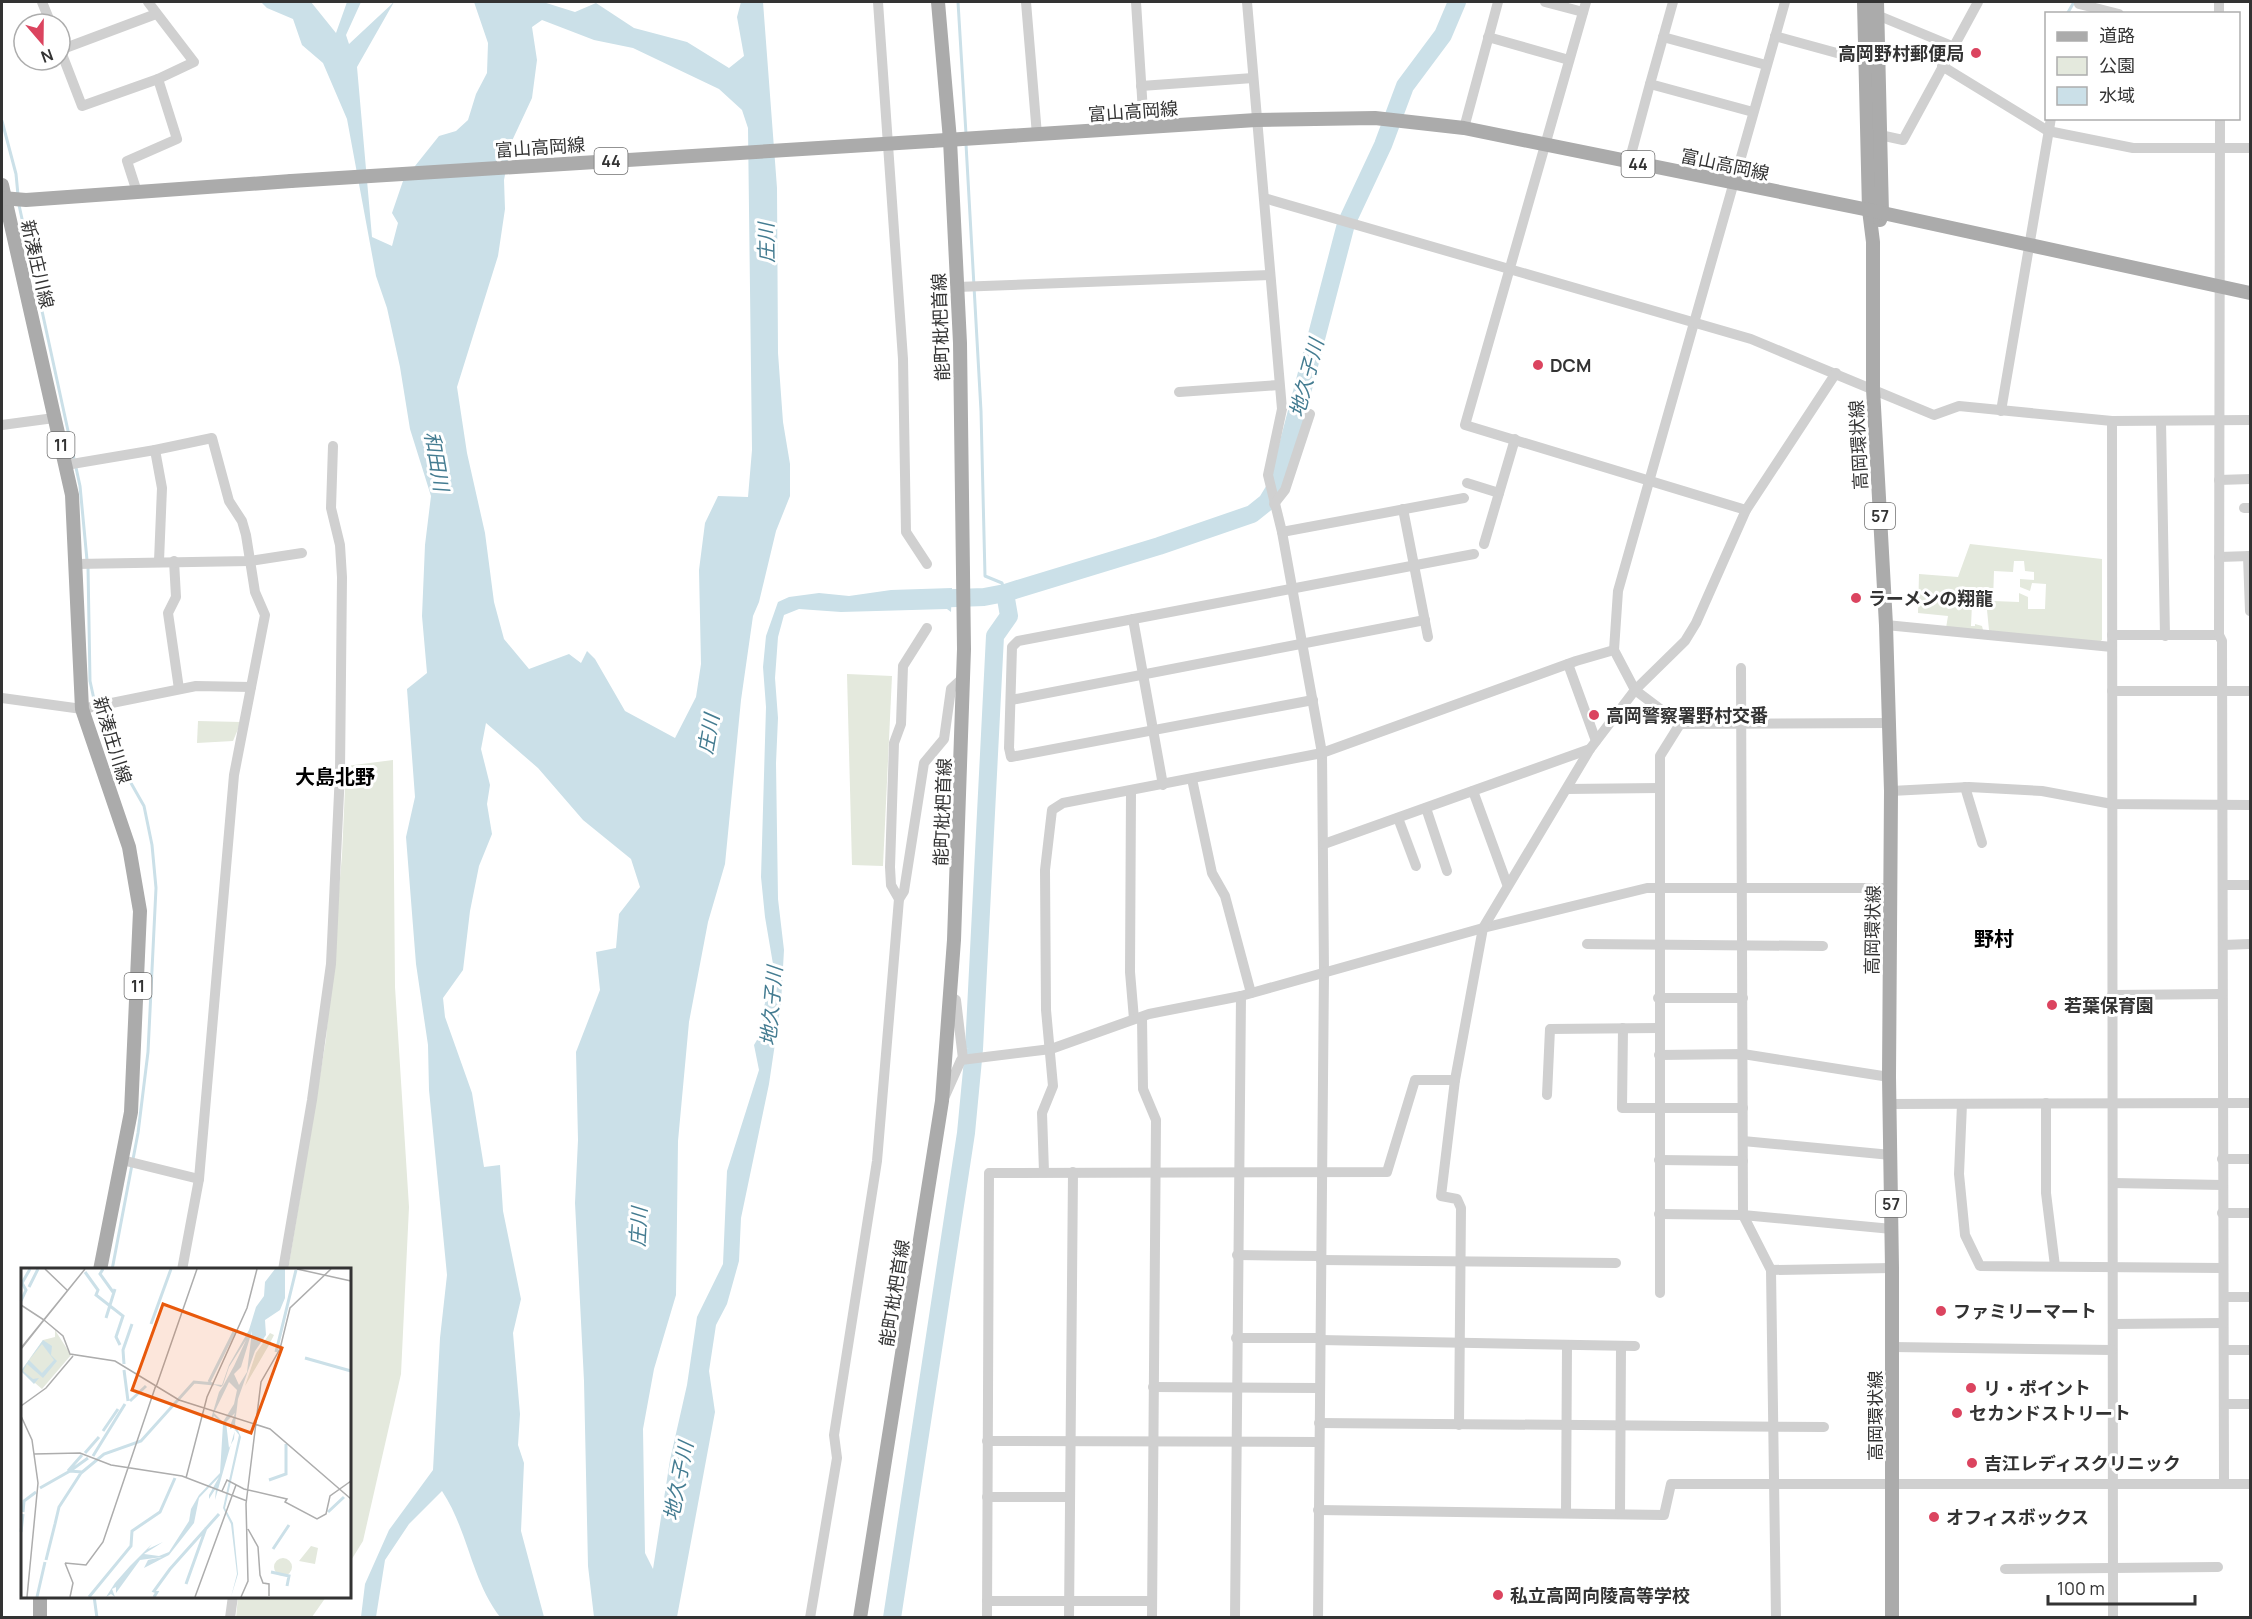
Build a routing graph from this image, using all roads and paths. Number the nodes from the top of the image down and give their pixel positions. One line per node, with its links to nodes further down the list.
1 (148, 2): 17 (street)
2 (878, 2): 93 (street)
3 (938, 2): 41 (main road, 能町枇杷首線)
4 (1026, 2): 39 (street)
5 (1136, 2): 31 (street)
6 (1247, 2): 28 (street)
7 (1498, 2): 19 (street)
8 (1545, 2): 14 (street)
9 (1673, 2): 20 (street)
10 (1782, 2): 18 (street)
11 (1864, 2): 15 (main road, 高岡環状線 / 57)
12 (1975, 2): 22 (street)
13 (2078, 6): 16 (street)
14 (1585, 7): 23 (street)
15 (1873, 11): 22 (street); 24 (main road, 高岡環状線 / 57); 40 (main road, 高岡環状線 / 57)
16 (2109, 12)
17 (156, 14): 21 (street); 29 (street)
18 (1775, 36): 24 (street); 25 (street)
19 (1488, 37): 23 (street); 37 (street)
20 (1663, 37): 25 (street); 30 (street)
21 (72, 46)
22 (1952, 46): 26 (street)
23 (1569, 60): 42 (street)
24 (1866, 61): 50 (main road, 高岡環状線 / 57)
25 (1766, 65): 32 (street)
26 (1942, 66): 38 (street); 40 (street)
27 (69, 72): 29 (street)
28 (1253, 78): 31 (street); 33 (street)
29 (158, 79): 47 (street)
30 (1650, 84): 32 (street); 45 (street)
31 (1141, 86): 36 (street)
32 (1753, 112): 46 (street)
33 (1256, 120): 36 (main road, 富山高岡線 / 44); 37 (main road, 富山高岡線 / 44); 49 (street)
34 (2049, 120): 38 (street)
35 (2220, 120): 43 (street)
36 (1144, 128): 39 (main road, 富山高岡線 / 44)
37 (1464, 128): 42 (main road, 富山高岡線 / 44)
38 (2045, 130): 43 (street); 51 (street)
39 (1037, 135): 41 (main road, 富山高岡線 / 44)
40 (1880, 135): 50 (main road, 高岡環状線 / 57)
41 (960, 140): 47 (main road, 富山高岡線 / 44, bridge); 54 (main road, 能町枇杷首線)
42 (1544, 144): 45 (main road, 富山高岡線 / 44); 52 (street)
43 (2220, 148): 44 (street); 55 (street)
44 (2250, 148)
45 (1629, 162): 46 (main road, 富山高岡線 / 44)
46 (1733, 184): 50 (main road, 富山高岡線 / 44); 57 (street)
47 (137, 192): 48 (main road, 富山高岡線 / 44)
48 (2, 193): 64 (main road, 新湊庄川線 / 11)
49 (1264, 198): 52 (street); 53 (street)
50 (1876, 212): 51 (main road, 富山高岡線 / 44); 60 (main road, 高岡環状線 / 57)
51 (2029, 246): 55 (main road, 富山高岡線 / 44); 62 (street)
52 (1509, 269): 57 (street); 70 (street)
53 (1270, 275): 54 (street); 59 (street)
54 (964, 287): 110 (main road, 能町枇杷首線)
55 (2219, 287): 56 (main road, 富山高岡線 / 44); 65 (street)
56 (2250, 293)
57 (1694, 322): 58 (street); 74 (street)
58 (1836, 373): 60 (street); 82 (street)
59 (1279, 385): 61 (street); 80 (street)
60 (1874, 389): 62 (street); 99 (main road, 高岡環状線 / 57)
61 (1179, 392)
62 (2001, 411): 67 (street)
63 (1310, 414): 80 (street)
64 (54, 418): 69 (street); 73 (main road, 新湊庄川線 / 11)
65 (2219, 420): 66 (street); 68 (street); 76 (street)
66 (2250, 420)
67 (2112, 421): 68 (street); 104 (street)
68 (2161, 421): 102 (street)
69 (2, 425)
70 (1515, 439): 74 (street); 78 (street)
71 (333, 446): 212 (street)
72 (155, 450): 73 (street); 89 (street); 91 (street)
73 (66, 465): 92 (main road, 新湊庄川線 / 11)
74 (1648, 479): 82 (street); 106 (street)
75 (2250, 479): 76 (street)
76 (2219, 480): 87 (street)
77 (1467, 483): 78 (street)
78 (1499, 493): 84 (street)
79 (1464, 498): 81 (street)
80 (1274, 503): 83 (street)
81 (1403, 509): 83 (street); 94 (street)
82 (1746, 510): 113 (street)
83 (1282, 532): 95 (street)
84 (1484, 544)
85 (302, 553): 91 (street)
86 (1474, 554): 94 (street)
87 (2219, 556): 88 (street); 101 (street)
88 (2249, 556): 96 (street)
89 (159, 561): 90 (street); 92 (street)
90 (174, 561): 91 (street); 112 (street)
91 (250, 561): 111 (street)
92 (75, 564): 120 (main road, 新湊庄川線 / 11)
93 (927, 564)
94 (1415, 566): 95 (street); 98 (street)
95 (1293, 589): 97 (street); 105 (street)
96 (2250, 611)
97 (1133, 619): 109 (street); 118 (street)
98 (1425, 620): 103 (street); 105 (street)
99 (1886, 625): 104 (street); 121 (main road, 高岡環状線 / 57)
100 (927, 628): 150 (street)
101 (2219, 635): 102 (street); 115 (street)
102 (2165, 636): 104 (street)
103 (1428, 637)
104 (2112, 641): 114 (street)
105 (1302, 642): 109 (street); 119 (street)
106 (1614, 650): 107 (street); 113 (street)
107 (1568, 664): 125 (street); 126 (street)
108 (1742, 668): 123 (street)
109 (1143, 674): 118 (street); 124 (street)
110 (964, 677): 150 (street); 162 (main road, 能町枇杷首線)
111 (251, 687): 112 (street); 196 (street)
112 (179, 689): 120 (street)
113 (1635, 690): 122 (street); 125 (street)
114 (2112, 691): 115 (street); 135 (street)
115 (2222, 691): 116 (street); 136 (street)
116 (2250, 691)
117 (2, 698): 120 (street)
118 (1011, 700): 124 (street)
119 (1313, 700): 124 (street); 126 (street)
120 (82, 709): 188 (main road, 新湊庄川線 / 11)
121 (1889, 723): 123 (street); 132 (main road, 高岡環状線 / 57)
122 (1680, 724): 123 (street); 130 (street)
123 (1742, 724): 148 (street)
124 (1153, 729): 128 (street)
125 (1593, 745): 131 (street); 134 (street)
126 (1322, 753): 127 (street); 141 (street)
127 (1192, 779): 128 (street); 160 (street)
128 (1163, 784): 133 (street)
129 (1965, 787): 132 (street); 135 (street); 140 (street)
130 (1659, 788): 131 (street); 147 (street)
131 (1567, 789): 144 (street)
132 (1891, 790): 149 (main road, 高岡環状線 / 57)
133 (1131, 791): 165 (street); 168 (street)
134 (1473, 791): 138 (street); 144 (street)
135 (2112, 804): 136 (street); 161 (street)
136 (2223, 805): 137 (street); 145 (street)
137 (2250, 805)
138 (1426, 808): 139 (street); 143 (street)
139 (1398, 818): 141 (street); 142 (street)
140 (1982, 843)
141 (1324, 844): 158 (street)
142 (1416, 866)
143 (1448, 871)
144 (1507, 884): 151 (street)
145 (2223, 885): 146 (street); 156 (street)
146 (2250, 885)
147 (1659, 886): 148 (street); 151 (street); 153 (street)
148 (1743, 887): 149 (street); 155 (street)
149 (1891, 888): 172 (main road, 高岡環状線 / 57)
150 (899, 899): 267 (street)
151 (1483, 928): 158 (street); 173 (street)
152 (1587, 944): 153 (street)
153 (1658, 944): 155 (street); 163 (street)
154 (2250, 944): 156 (street)
155 (1743, 945): 157 (street); 164 (street)
156 (2223, 945): 159 (street)
157 (1822, 946)
158 (1324, 972): 160 (street); 195 (street)
159 (2223, 993): 161 (street); 178 (street)
160 (1246, 994): 165 (street); 194 (street)
161 (2112, 995): 177 (street)
162 (950, 996): 171 (street); 175 (main road, 能町枇杷首線)
163 (1658, 998): 164 (street); 167 (street)
164 (1743, 998): 169 (street)
165 (1138, 1018): 168 (street); 193 (street)
166 (1623, 1028): 167 (street); 174 (street); 182 (street)
167 (1658, 1028): 170 (street)
168 (1051, 1049): 171 (street); 191 (street)
169 (1743, 1054): 170 (street); 172 (street); 183 (street)
170 (1659, 1055): 182 (street)
171 (963, 1059): 175 (street)
172 (1889, 1077): 180 (main road, 高岡環状線 / 57)
173 (1455, 1080): 195 (street); 206 (street)
174 (1547, 1095)
175 (942, 1101): 268 (main road, 能町枇杷首線)
176 (2046, 1103): 177 (street); 181 (street); 208 (street)
177 (2113, 1103): 178 (street); 197 (street)
178 (2223, 1103): 179 (street); 186 (street)
179 (2250, 1103)
180 (1889, 1104): 181 (street); 185 (main road, 高岡環状線 / 57)
181 (1962, 1104): 208 (street)
182 (1659, 1108): 183 (street); 189 (street)
183 (1743, 1108): 184 (street)
184 (1743, 1142): 185 (street); 190 (street)
185 (1891, 1155): 203 (main road, 高岡環状線 / 57)
186 (2222, 1159): 187 (street); 198 (street)
187 (2250, 1159)
188 (122, 1160): 196 (street); 210 (main road, 新湊庄川線 / 11)
189 (1659, 1160): 190 (street); 201 (street)
190 (1743, 1161): 202 (street)
191 (1044, 1172): 192 (street); 242 (street)
192 (1073, 1172): 193 (street); 243 (street)
193 (1156, 1172): 194 (street); 232 (street)
194 (1238, 1172): 195 (street); 204 (street)
195 (1322, 1172): 205 (street)
196 (199, 1179): 211 (street)
197 (2113, 1183): 198 (street); 209 (street)
198 (2223, 1185): 199 (street)
199 (2222, 1213): 200 (street); 214 (street)
200 (2250, 1213)
201 (1659, 1214): 202 (street); 216 (street)
202 (1743, 1215): 203 (street); 215 (street)
203 (1892, 1229): 213 (main road, 高岡環状線 / 57)
204 (1237, 1255): 205 (street); 221 (street)
205 (1321, 1258): 206 (street); 222 (street)
206 (1461, 1262): 207 (street); 223 (street)
207 (1616, 1263)
208 (2055, 1266): 209 (street)
209 (2112, 1267): 214 (street); 220 (street)
210 (100, 1268)
211 (182, 1268)
212 (283, 1268)
213 (1892, 1268): 215 (street); 227 (main road, 高岡環状線 / 57)
214 (2223, 1268): 217 (street)
215 (1772, 1270): 241 (street)
216 (1660, 1293)
217 (2224, 1297): 218 (street); 219 (street)
218 (2250, 1297)
219 (2223, 1323): 220 (street); 229 (street)
220 (2113, 1324): 228 (street)
221 (1236, 1338): 222 (street); 231 (street)
222 (1320, 1339): 223 (street); 233 (street)
223 (1460, 1342): 224 (street); 237 (street)
224 (1567, 1345): 225 (street); 238 (street)
225 (1622, 1346): 226 (street); 239 (street)
226 (1635, 1346)
227 (1892, 1347): 228 (street); 247 (main road, 高岡環状線 / 57)
228 (2112, 1350): 249 (street)
229 (2225, 1350): 230 (street); 234 (street)
230 (2250, 1350)
231 (1236, 1387): 232 (street); 233 (street); 244 (street)
232 (1153, 1388): 246 (street)
233 (1319, 1388): 236 (street)
234 (2224, 1404): 235 (street); 251 (street)
235 (2250, 1404)
236 (1319, 1423): 237 (street); 245 (street)
237 (1459, 1425): 238 (street)
238 (1566, 1426): 239 (street); 255 (street)
239 (1621, 1427): 241 (street); 256 (street)
240 (1824, 1427): 241 (street)
241 (1774, 1428): 248 (street)
242 (987, 1441): 243 (street); 252 (street)
243 (1070, 1441): 246 (street); 253 (street)
244 (1235, 1442): 245 (street); 246 (street); 272 (street)
245 (1318, 1442): 254 (street)
246 (1153, 1443): 263 (street)
247 (1893, 1483): 248 (street); 249 (street); 275 (main road, 高岡環状線 / 57)
248 (1774, 1484): 256 (street); 274 (street)
249 (2113, 1484): 251 (street); 257 (street)
250 (2250, 1484): 251 (street)
251 (2224, 1485)
252 (987, 1497): 253 (street); 262 (street)
253 (1070, 1497): 264 (street)
254 (1318, 1510): 255 (street); 273 (street)
255 (1566, 1513): 256 (street)
256 (1620, 1514)
257 (2112, 1567): 258 (street); 259 (street); 276 (street)
258 (2218, 1567)
259 (2005, 1569)
260 (40, 1598): 265 (main road)
261 (232, 1598): 266 (street)
262 (987, 1601): 264 (street); 269 (street)
263 (1152, 1601): 264 (street); 271 (street)
264 (1069, 1603): 270 (street)
265 (40, 1617)
266 (230, 1617)
267 (810, 1617)
268 (860, 1617)
269 (987, 1617)
270 (1069, 1617)
271 (1152, 1617)
272 (1235, 1617)
273 (1318, 1617)
274 (1776, 1617)
275 (1892, 1617)
276 (2113, 1617)

